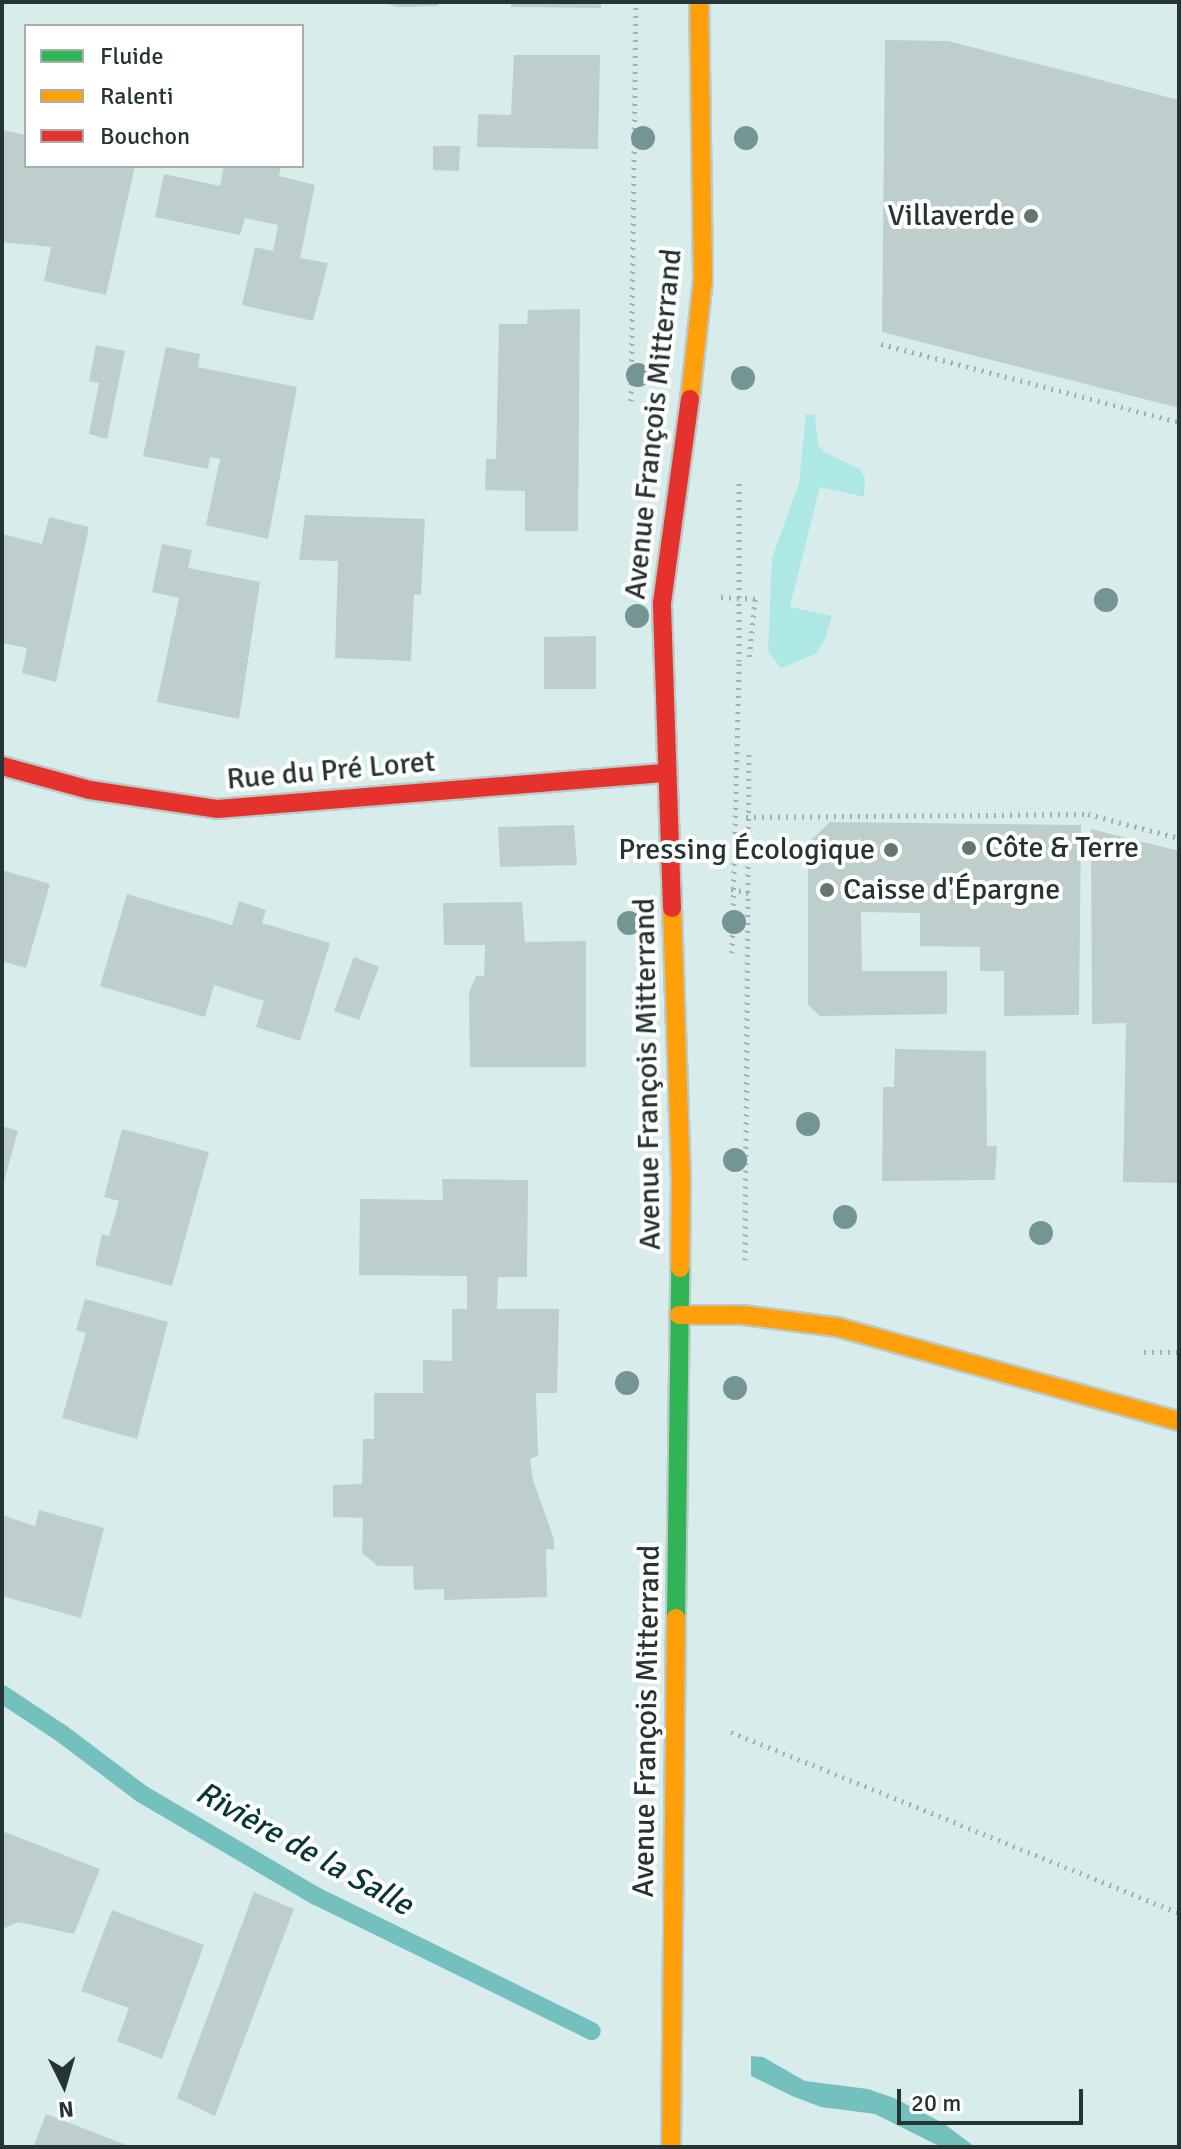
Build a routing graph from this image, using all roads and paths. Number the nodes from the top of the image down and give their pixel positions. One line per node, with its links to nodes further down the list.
1 (699, 2): 10 (main road, Avenue François Mitterrand)
2 (881, 344): 3 (path)
3 (1179, 422)
4 (739, 474): 6 (path)
5 (721, 597): 6 (path)
6 (739, 598): 7 (path); 14 (path)
7 (749, 658)
8 (749, 754): 11 (path)
9 (2, 766): 10 (main road, Rue du Pré Loret)
10 (667, 773): 18 (main road, Avenue François Mitterrand)
11 (746, 817): 12 (path); 15 (path)
12 (1179, 838)
13 (726, 888): 14 (path)
14 (734, 889): 15 (path); 16 (path)
15 (749, 893): 17 (path)
16 (732, 968)
17 (742, 1260)
18 (679, 1315): 19 (main road); 20 (main road, Avenue François Mitterrand)
19 (1179, 1421)
20 (675, 1710): 21 (path); 22 (main road, Avenue François Mitterrand)
21 (1179, 1913)
22 (671, 2147)

